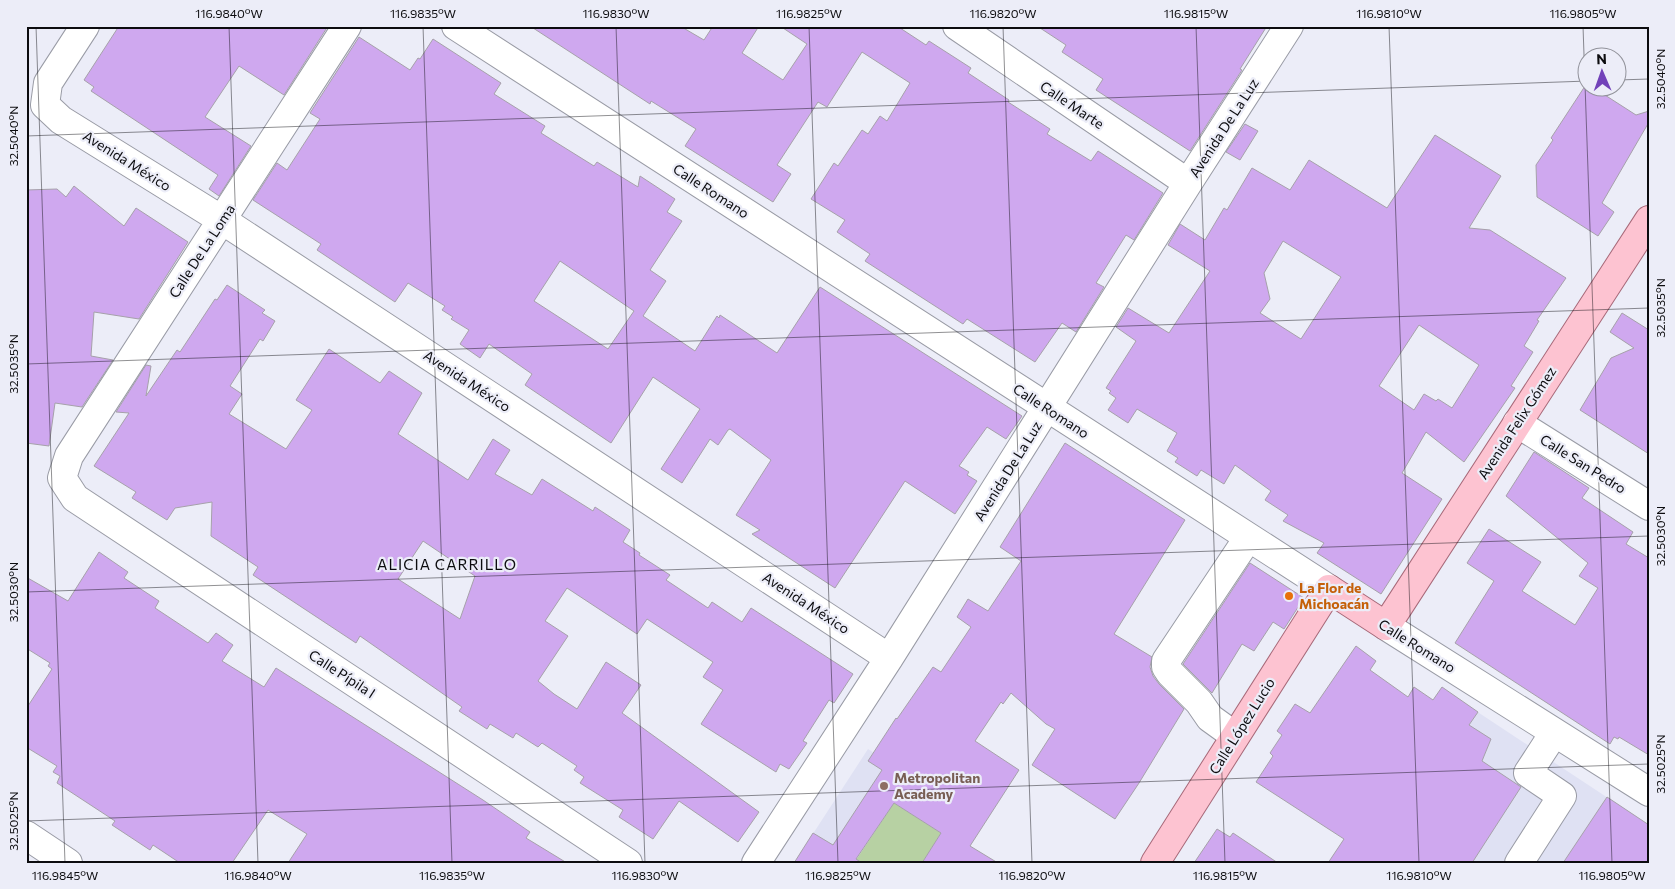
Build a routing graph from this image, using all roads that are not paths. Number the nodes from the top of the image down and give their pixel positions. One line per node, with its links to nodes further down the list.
1 (85, 26): 7 (street, Avenida México)
2 (347, 26): 7 (street, Calle De La Loma)
3 (456, 26): 9 (street, Calle Romano)
4 (1289, 26): 6 (street, Avenida De La Luz)
5 (968, 29): 6 (street, Calle Marte)
6 (1188, 183): 9 (street, Avenida De La Luz)
7 (222, 220): 11 (street, Calle De La Loma); 16 (street, Avenida México)
8 (1649, 220): 10 (main road, Avenida Felix Gómez)
9 (1047, 409): 13 (street, Calle Romano); 16 (street, Avenida De La Luz)
10 (1517, 423): 12 (street, Calle San Pedro); 15 (main road, Avenida Felix Gómez)
11 (62, 478): 22 (street, Calle Pípila I)
12 (1649, 506)
13 (1248, 538): 14 (street, Calle Romano); 18 (street)
14 (1329, 589): 15 (main road, Calle Romano); 18 (main road, Calle López Lucio)
15 (1386, 626): 17 (street, Calle Romano)
16 (889, 658): 23 (street, Avenida De La Luz)
17 (1554, 733): 19 (street, Calle Romano); 25 (street)
18 (1235, 736): 24 (main road, Calle López Lucio)
19 (1649, 792)
20 (26, 835): 21 (street)
21 (68, 863)
22 (628, 863)
23 (756, 863)
24 (1155, 863)
25 (1519, 863)

